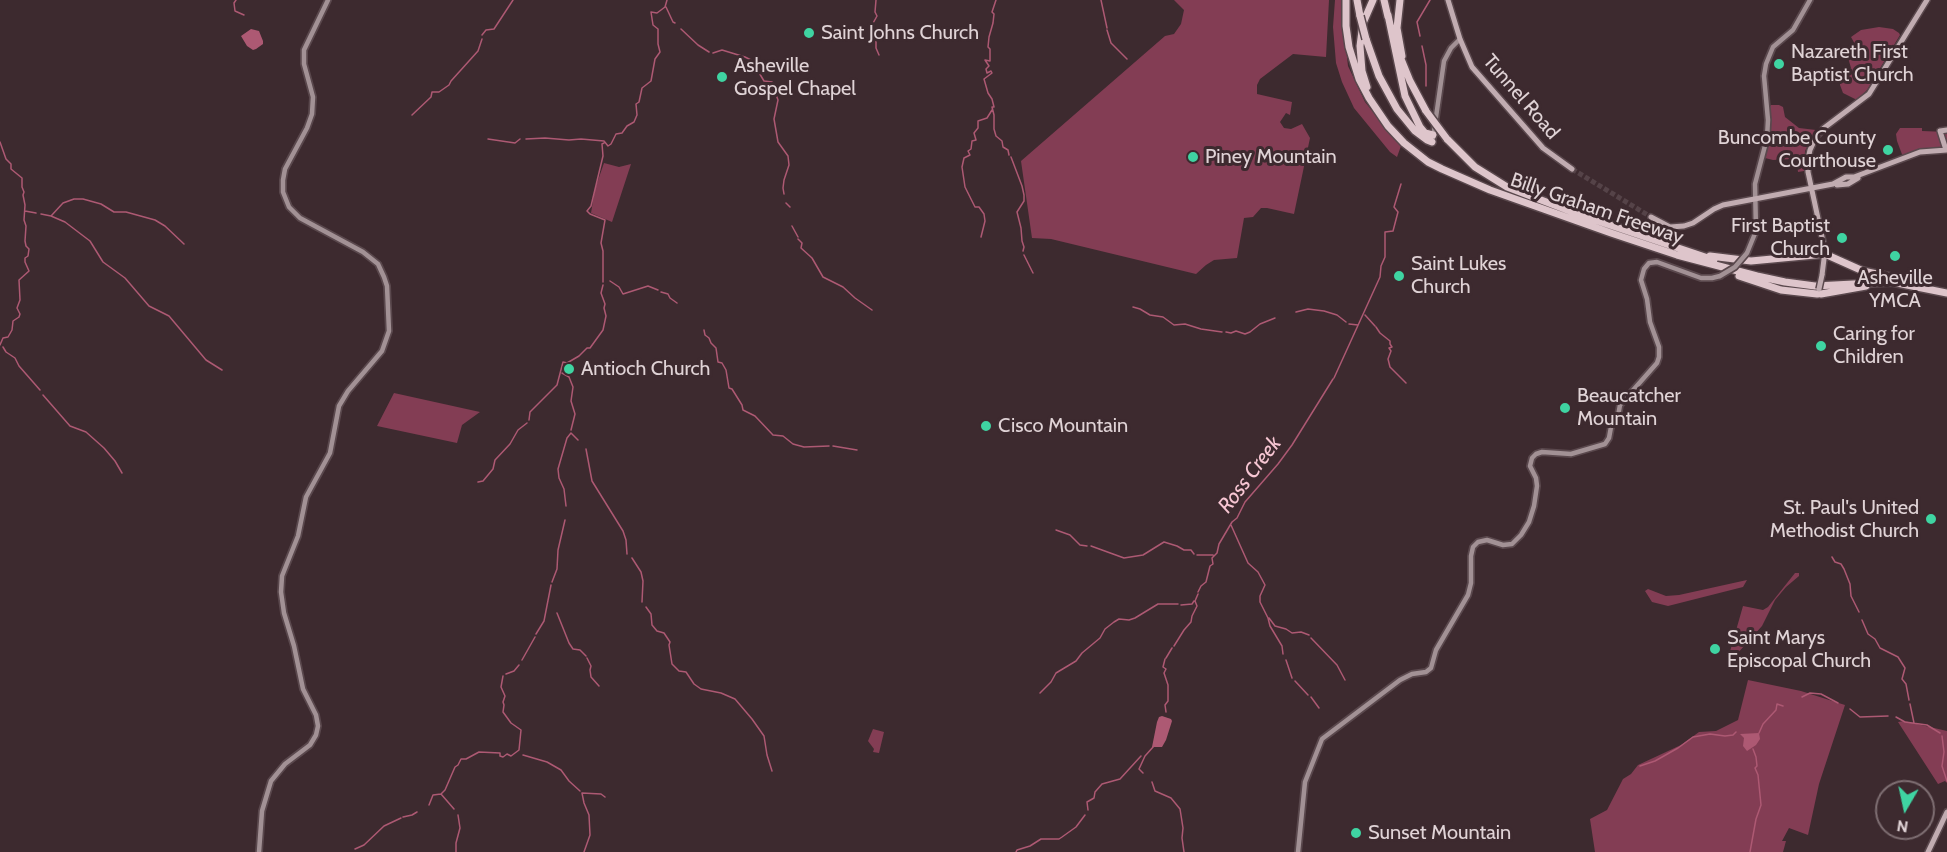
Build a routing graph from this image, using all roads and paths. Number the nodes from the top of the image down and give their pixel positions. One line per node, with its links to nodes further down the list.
1 (328, 0): 32 (main road)
2 (1346, 0): 13 (highway, Billy Graham Freeway)
3 (1357, 0): 15 (highway, bridge)
4 (1372, 0): 13 (highway)
5 (1384, 0): 10 (highway, Billy Graham Freeway)
6 (1400, 0): 12 (highway)
7 (1448, 0): 11 (main road, Tunnel Road)
8 (1810, 0): 21 (main road)
9 (1927, 0): 19 (main road)
10 (1388, 15): 12 (highway, Billy Graham Freeway); 15 (highway)
11 (1460, 39): 15 (main road); 17 (main road, Tunnel Road)
12 (1404, 67): 26 (highway, Billy Graham Freeway, bridge)
13 (1382, 118): 25 (highway, Billy Graham Freeway)
14 (1947, 130): 16 (main road)
15 (1433, 138)
16 (1947, 150): 18 (main road)
17 (1572, 169)
18 (1847, 180): 19 (main road); 20 (main road)
19 (1812, 188): 20 (main road); 21 (main road); 22 (main road)
20 (1820, 188): 22 (main road)
21 (1755, 199): 23 (main road); 33 (main road, bridge)
22 (1815, 202): 24 (main road)
23 (1651, 217)
24 (1825, 254): 26 (highway); 27 (highway); 30 (main road, bridge)
25 (1677, 255): 27 (highway, Billy Graham Freeway); 30 (highway)
26 (1704, 256): 27 (highway, Billy Graham Freeway)
27 (1896, 280): 28 (highway, Billy Graham Freeway); 30 (highway)
28 (1915, 284): 29 (highway, Billy Graham Freeway); 29 (highway, Billy Graham Freeway)
29 (1947, 291)
30 (1819, 292)
31 (1947, 812): 34 (main road)
32 (259, 852)
33 (1298, 852)
34 (1928, 852)

